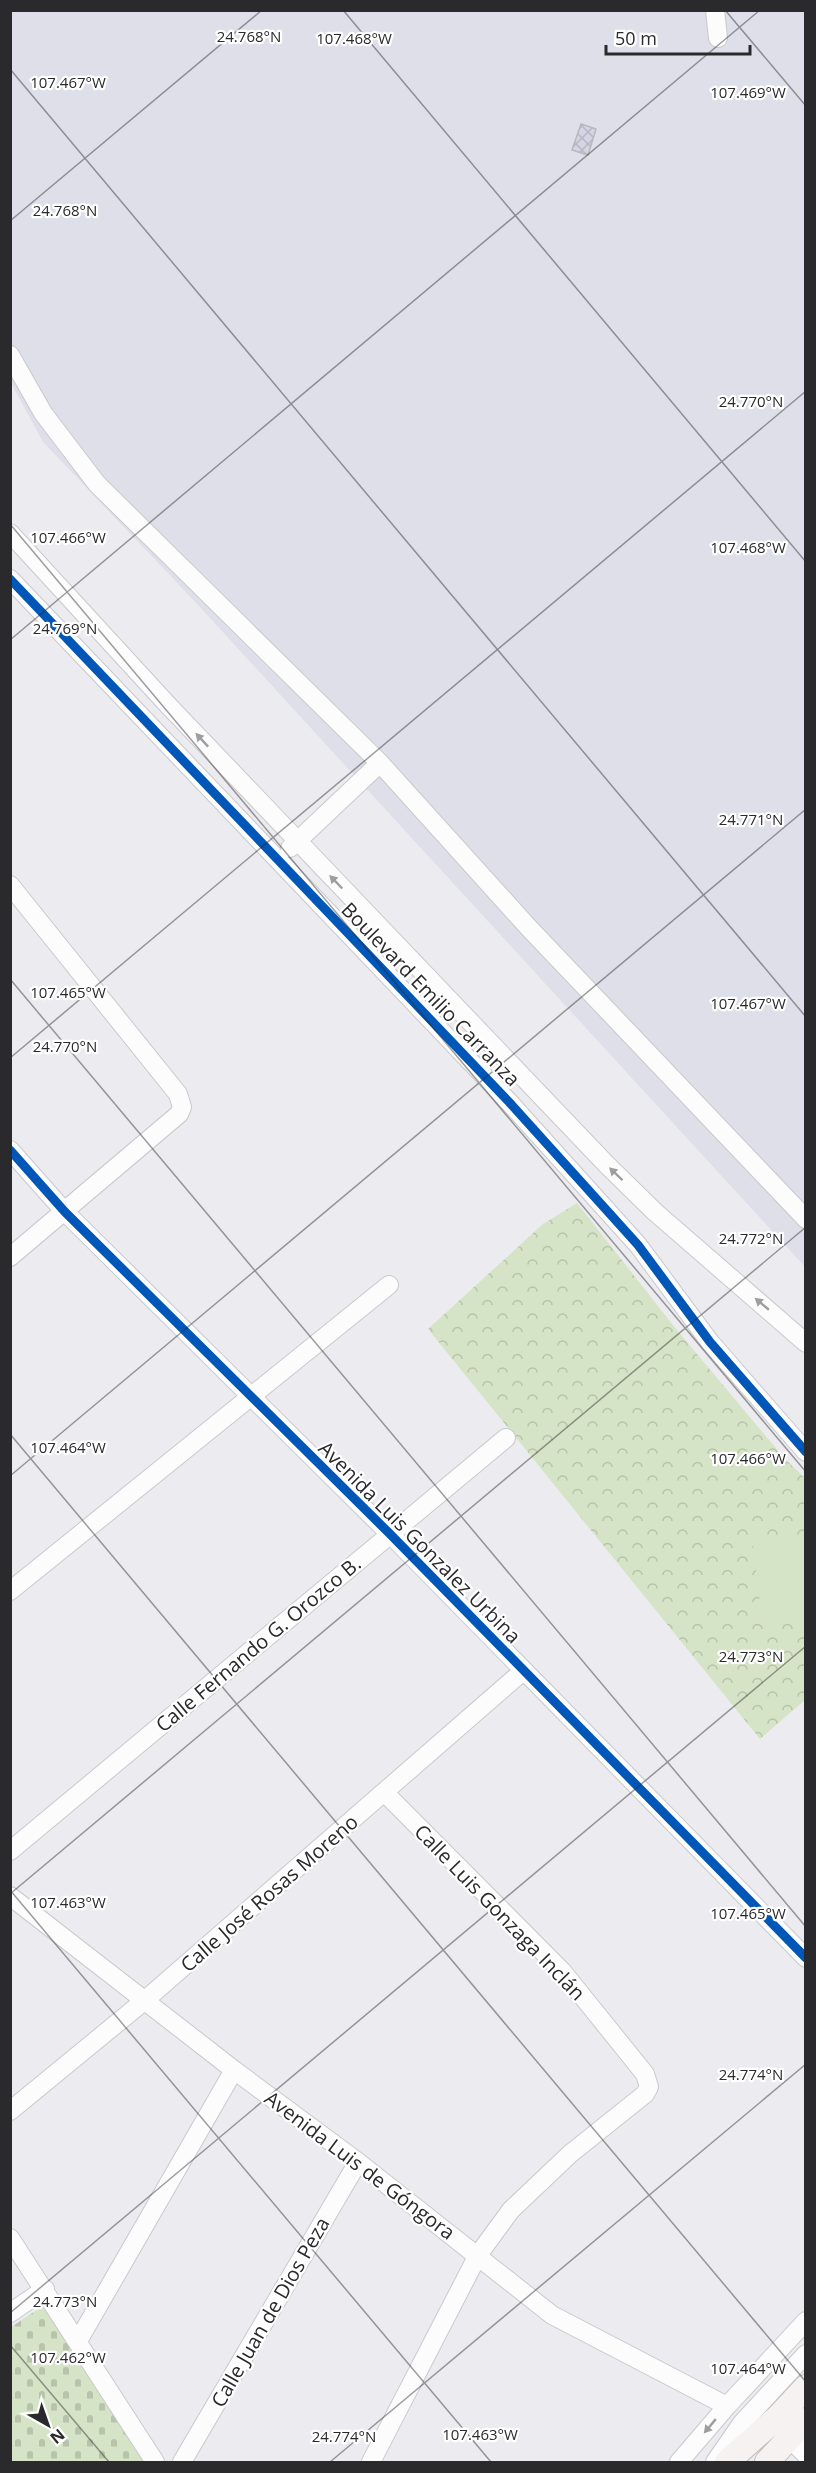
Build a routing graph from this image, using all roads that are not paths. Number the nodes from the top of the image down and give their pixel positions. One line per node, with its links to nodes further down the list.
1 (715, 10): 2 (street)
2 (718, 38)
3 (10, 355): 6 (street)
4 (10, 533): 7 (street, Boulevard Emilio Carranza, one-way to 4)
5 (10, 579): 8 (street, Boulevard Emilio Carranza)
6 (380, 763): 7 (street); 12 (street)
7 (298, 842): 8 (street); 15 (street, Boulevard Emilio Carranza, one-way to 7)
8 (278, 860): 18 (street, Boulevard Emilio Carranza)
9 (10, 885): 11 (street)
10 (10, 1150): 11 (street, Avenida Luis Gonzalez Urbina)
11 (65, 1212): 13 (street); 16 (street, Avenida Luis Gonzalez Urbina)
12 (806, 1219)
13 (10, 1257)
14 (389, 1285): 16 (street)
15 (806, 1343)
16 (249, 1397): 19 (street, Avenida Luis Gonzalez Urbina); 20 (street)
17 (506, 1438): 19 (street, Calle Fernando G. Orozco B.)
18 (806, 1452)
19 (390, 1534): 21 (street, Avenida Luis Gonzalez Urbina); 23 (street, Calle Fernando G. Orozco B.)
20 (10, 1591)
21 (523, 1671): 22 (street, Calle José Rosas Moreno); 25 (street, Avenida Luis Gonzalez Urbina)
22 (385, 1793): 26 (street, Calle José Rosas Moreno); 31 (street, Calle Luis Gonzaga Inclán)
23 (10, 1851)
24 (10, 1896): 26 (street, Avenida Luis de Góngora)
25 (806, 1958)
26 (144, 2001): 27 (street, Avenida Luis de Góngora); 28 (street, Calle José Rosas Moreno)
27 (234, 2070): 29 (street, Avenida Luis de Góngora); 35 (street)
28 (10, 2111)
29 (358, 2162): 31 (street, Avenida Luis de Góngora); 42 (street, Calle Juan de Dios Peza)
30 (10, 2238): 32 (street)
31 (478, 2256): 38 (street, Avenida Luis de Góngora); 43 (street, Calle Luis Gonzaga Inclán)
32 (45, 2289): 33 (street); 35 (street)
33 (10, 2313)
34 (806, 2321): 38 (street)
35 (78, 2341): 41 (street)
36 (806, 2354): 45 (street)
37 (806, 2387): 46 (main road)
38 (727, 2406): 44 (street, one-way to 44)
39 (806, 2420): 40 (main road)
40 (797, 2447): 47 (main road)
41 (154, 2463)
42 (182, 2463)
43 (371, 2463)
44 (679, 2463)
45 (715, 2463)
46 (727, 2463)
47 (767, 2463)

